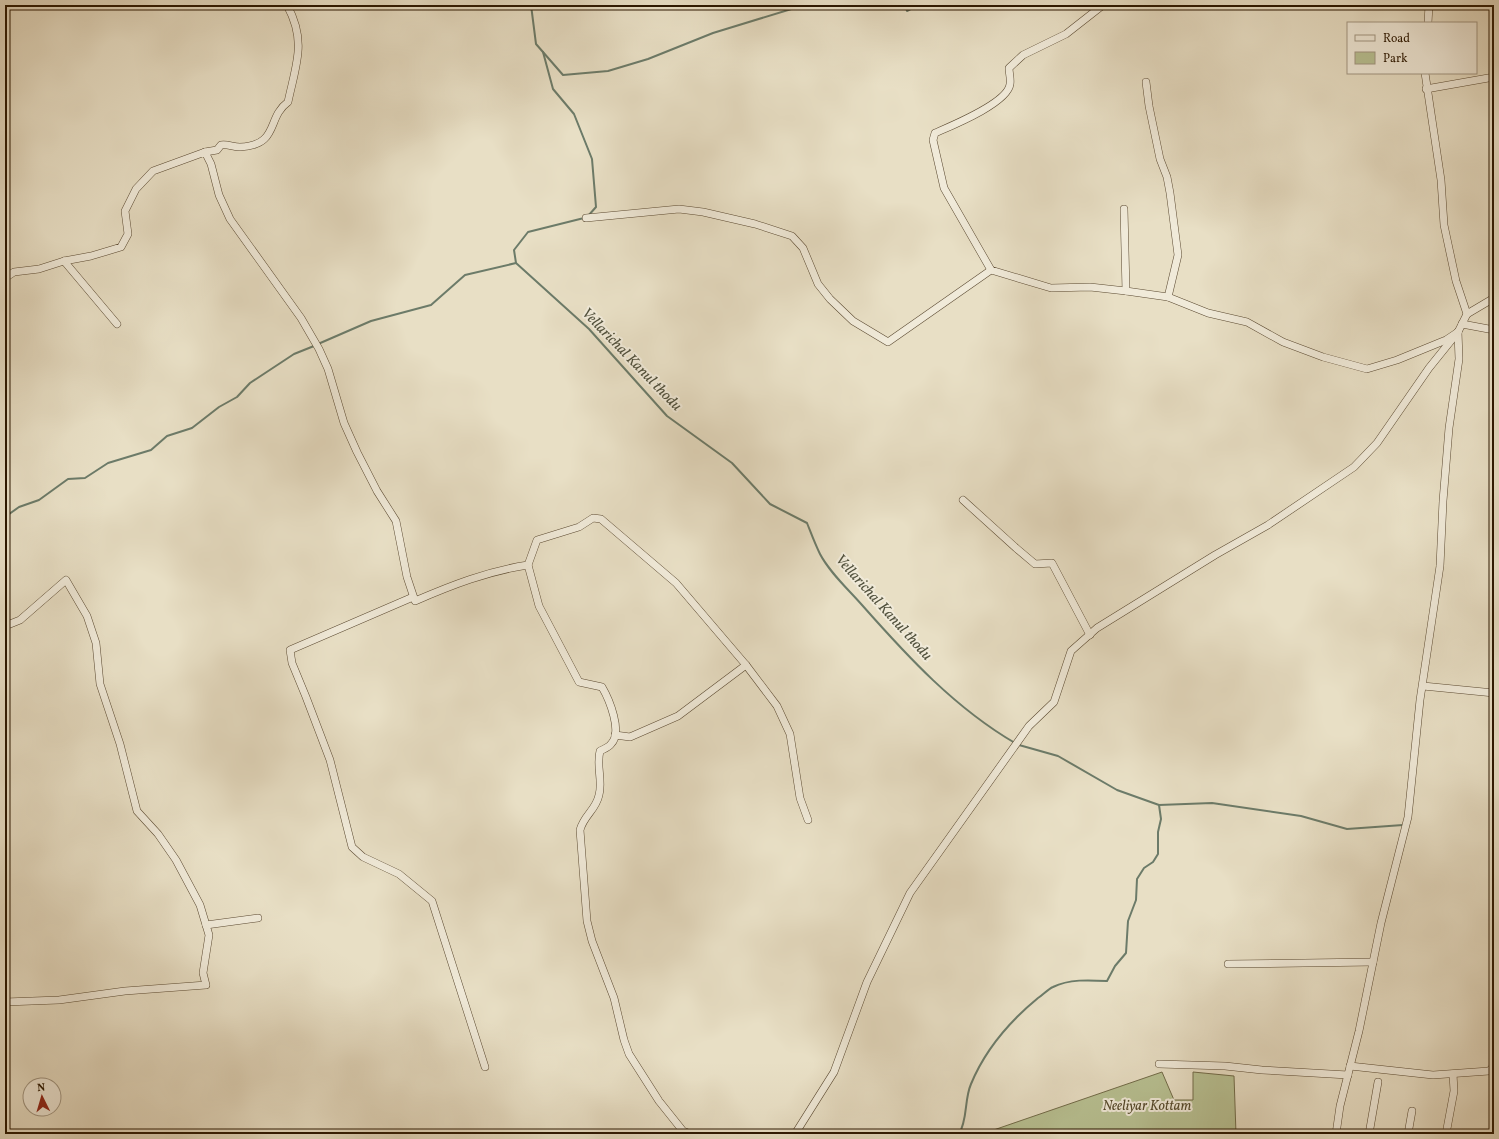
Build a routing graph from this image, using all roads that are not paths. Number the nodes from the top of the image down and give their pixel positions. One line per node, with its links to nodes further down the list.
1 (287, 5): 9 (street)
2 (1103, 5): 13 (street)
3 (1429, 5): 4 (street)
4 (1428, 22)
5 (1425, 74): 8 (street)
6 (1494, 77): 8 (street)
7 (1146, 82): 16 (street)
8 (1426, 89): 18 (street)
9 (205, 152): 12 (street); 25 (street)
10 (1124, 209): 15 (street)
11 (586, 218): 13 (street)
12 (64, 261): 14 (street); 19 (street)
13 (991, 270): 15 (street)
14 (5, 278)
15 (1126, 291): 16 (street)
16 (1168, 297): 22 (street)
17 (1494, 298): 18 (street)
18 (1467, 314): 20 (street)
19 (117, 324)
20 (1462, 324): 21 (street); 22 (street)
21 (1494, 330)
22 (1458, 332): 27 (street); 29 (street)
23 (964, 500): 27 (street)
24 (528, 565): 25 (street); 28 (street); 31 (street)
25 (413, 597): 41 (street)
26 (5, 626): 34 (street)
27 (1090, 635): 46 (street)
28 (746, 665): 31 (street); 32 (street)
29 (1423, 686): 30 (street); 35 (street)
30 (1494, 693)
31 (615, 735): 47 (street)
32 (808, 820)
33 (258, 918): 34 (street)
34 (206, 925): 37 (street)
35 (1374, 962): 36 (street); 39 (street)
36 (1228, 964)
37 (5, 1002)
38 (1159, 1064): 43 (street)
39 (1350, 1066): 42 (street); 43 (street)
40 (1494, 1066): 42 (street)
41 (485, 1067)
42 (1453, 1074): 51 (street)
43 (1348, 1075): 48 (street)
44 (1378, 1082): 49 (street)
45 (1412, 1111): 50 (street)
46 (798, 1133)
47 (690, 1134)
48 (1336, 1134)
49 (1369, 1134)
50 (1408, 1134)
51 (1446, 1134)

